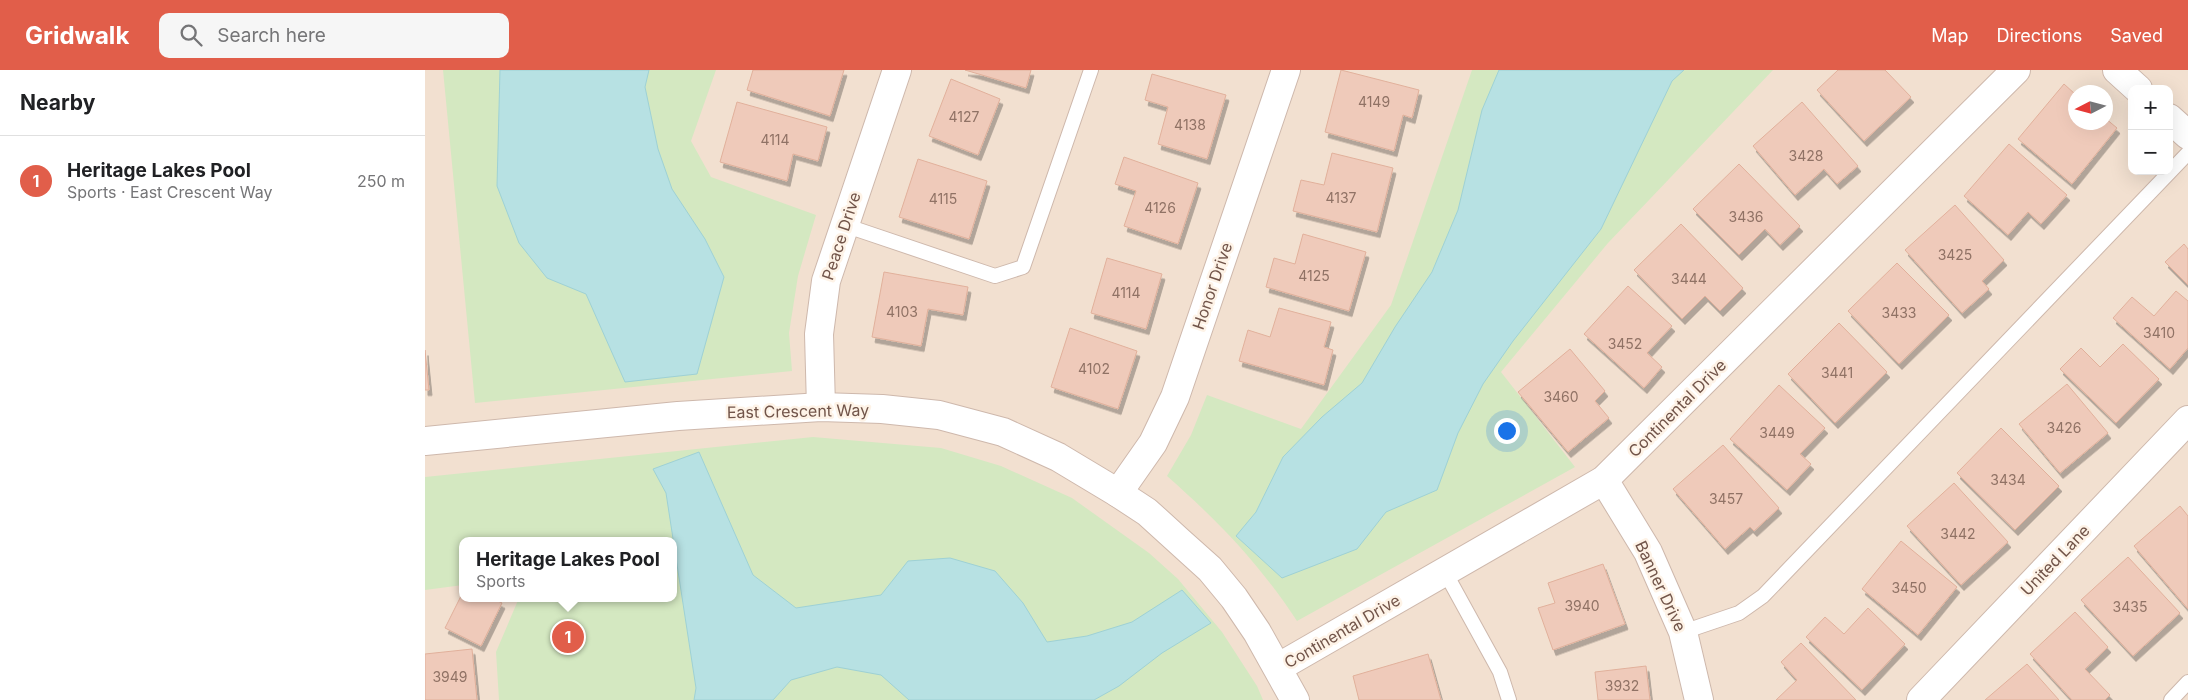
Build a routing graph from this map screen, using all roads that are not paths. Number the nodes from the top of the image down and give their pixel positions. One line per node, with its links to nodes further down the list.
1 (897, 70): 10 (street, Peace Drive)
2 (1091, 70): 10 (lane)
3 (1287, 70): 15 (street, Honor Drive)
4 (2016, 70): 14 (street, Continental Drive)
5 (2117, 70): 6 (street)
6 (2134, 85)
7 (2173, 122): 8 (street)
8 (2188, 135)
9 (2188, 153): 17 (lane)
10 (844, 225): 11 (street, Peace Drive)
11 (821, 407): 13 (street, East Crescent Way); 15 (street, East Crescent Way)
12 (2188, 420): 23 (street, United Lane)
13 (425, 440)
14 (1604, 480): 16 (street, Continental Drive); 17 (street, Banner Drive)
15 (1118, 493): 18 (street, East Crescent Way)
16 (1445, 572): 18 (street, Continental Drive); 21 (lane)
17 (1683, 632): 22 (street, Banner Drive)
18 (1279, 667): 20 (street, East Crescent Way)
19 (2188, 682): 24 (lane)
20 (1295, 700)
21 (1509, 700)
22 (1699, 700)
23 (1921, 700)
24 (2171, 700)

